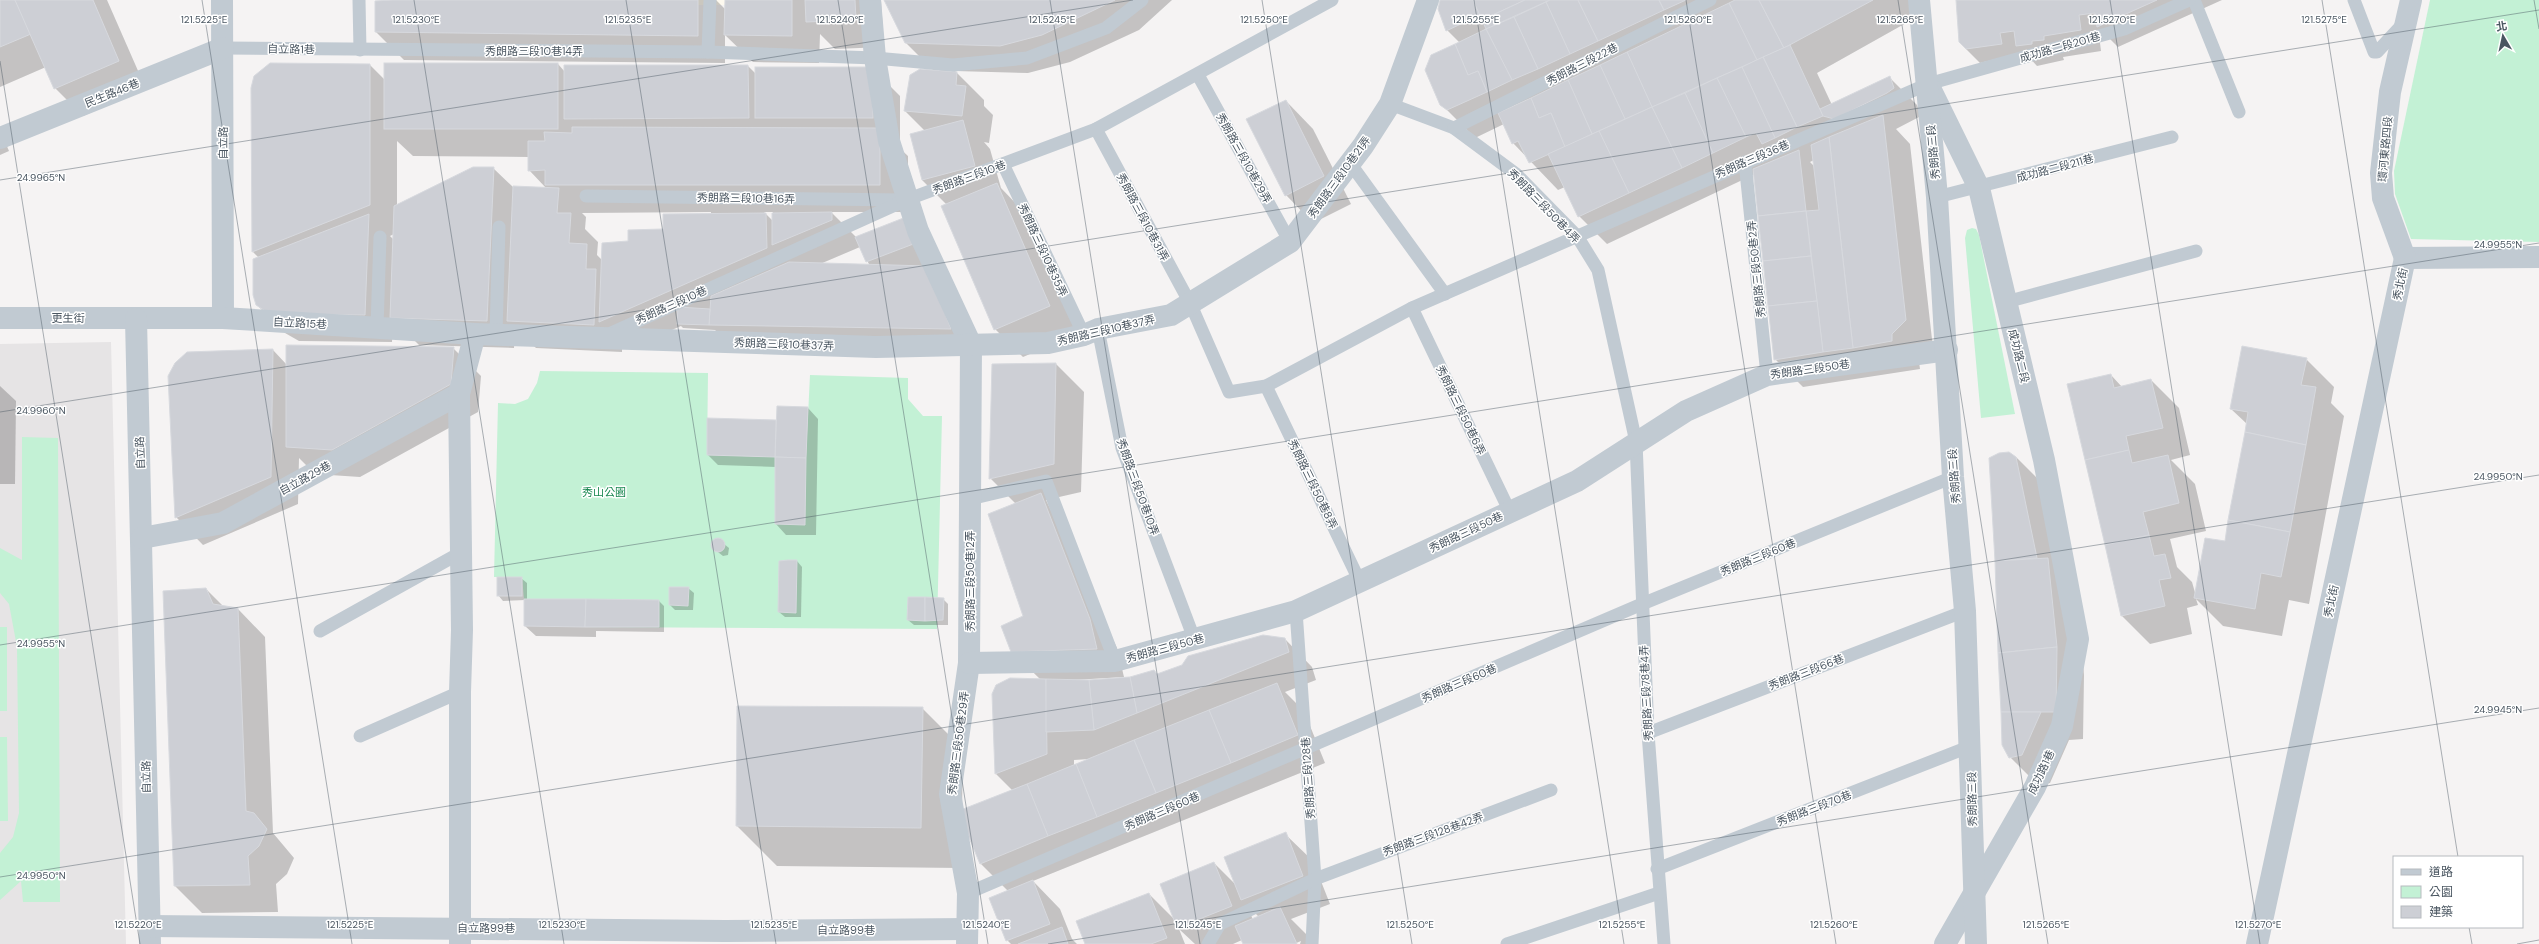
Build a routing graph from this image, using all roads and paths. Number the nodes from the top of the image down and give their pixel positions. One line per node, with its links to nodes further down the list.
1 (222, 0): 15 (street, 自立路)
2 (359, 0): 16 (lane)
3 (710, 0): 17 (lane)
4 (870, 0): 18 (street)
5 (1142, 0): 18 (lane, 秀朗路三段10巷14弄)
6 (1332, 0): 19 (lane, 秀朗路三段10巷)
7 (1428, 0): 21 (street, 秀朗路三段10巷21弄)
8 (1710, 0): 23 (lane, 秀朗路三段22巷)
9 (1919, 0): 20 (street, 秀朗路三段)
10 (2190, 0): 20 (lane, 成功路二段201巷)
11 (2194, 0): 22 (lane)
12 (2354, 0): 14 (lane)
13 (2411, 0): 14 (street, 環河東路四段)
14 (2406, 21): 40 (street, 環河東路四段)
15 (223, 48): 16 (lane, 自立路1巷); 26 (street, 民生路46巷); 46 (street, 自立路)
16 (360, 50): 17 (lane, 秀朗路三段10巷14弄)
17 (708, 52): 18 (lane, 秀朗路三段10巷14弄)
18 (876, 58): 33 (street)
19 (1198, 75): 24 (lane, 秀朗路三段10巷); 37 (lane, 秀朗路三段10巷29弄)
20 (1928, 84): 27 (lane, 秀朗路三段36巷); 30 (street, 成功路二段); 32 (street, 秀朗路三段)
21 (1390, 104): 23 (lane, 秀朗路三段50巷4弄); 28 (street, 秀朗路三段10巷21弄)
22 (2239, 112)
23 (1454, 128): 36 (lane, 秀朗路三段50巷4弄)
24 (1096, 129): 29 (lane, 秀朗路三段10巷); 43 (lane, 秀朗路三段10巷31弄)
25 (2172, 137): 30 (lane, 成功路二段211巷)
26 (0, 138)
27 (1745, 162): 36 (lane, 秀朗路三段36巷); 55 (lane, 秀朗路三段50巷2弄)
28 (1350, 163): 37 (street, 秀朗路三段10巷21弄); 41 (lane)
29 (1003, 164): 33 (lane, 秀朗路三段10巷); 49 (lane, 秀朗路三段10巷35弄)
30 (1979, 188): 32 (lane, 成功路二段211巷); 42 (street, 成功路二段)
31 (586, 196): 33 (lane, 秀朗路三段10巷16弄)
32 (1937, 197): 54 (street, 秀朗路三段)
33 (906, 200): 52 (lane, 秀朗路三段10巷); 53 (street)
34 (499, 228): 51 (lane)
35 (380, 236): 48 (lane)
36 (1577, 236): 41 (lane, 秀朗路三段36巷); 58 (lane, 秀朗路三段50巷4弄)
37 (1290, 242): 43 (street, 秀朗路三段10巷21弄)
38 (2196, 251): 42 (lane)
39 (2539, 257): 40 (street)
40 (2405, 258): 94 (street, 秀北街)
41 (1445, 294): 44 (lane, 秀朗路三段36巷)
42 (2006, 302): 69 (street, 成功路二段)
43 (1191, 304): 49 (street, 秀朗路三段10巷37弄); 56 (lane, 秀朗路三段10巷31弄)
44 (1412, 308): 56 (lane, 秀朗路三段36巷); 61 (lane, 秀朗路三段50巷6弄)
45 (0, 318): 47 (street, 更生街)
46 (223, 318): 47 (street); 48 (street, 自立路15巷)
47 (136, 319): 62 (street, 自立路)
48 (377, 327): 50 (street, 自立路15巷)
49 (1091, 332): 53 (street, 秀朗路三段10巷37弄); 70 (lane, 秀朗路三段50巷10弄)
50 (475, 334): 51 (street, 自立路15巷); 57 (street)
51 (496, 334): 52 (street, 自立路15巷)
52 (597, 339): 53 (street, 秀朗路三段10巷37弄)
53 (971, 345): 60 (street)
54 (1947, 350): 55 (street, 秀朗路三段50巷); 59 (street, 秀朗路三段)
55 (1767, 375): 58 (street, 秀朗路三段50巷)
56 (1266, 386): 64 (lane, 秀朗路三段50巷8弄)
57 (459, 394): 62 (street, 自立路29巷); 63 (street)
58 (1636, 442): 61 (street, 秀朗路三段50巷); 65 (lane, 秀朗路三段78巷4弄)
59 (1953, 477): 65 (lane, 秀朗路三段60巷); 67 (street, 秀朗路三段)
60 (970, 500): 71 (lane); 72 (street, 秀朗路三段50巷12弄)
61 (1510, 512): 64 (street, 秀朗路三段50巷)
62 (142, 538): 84 (street, 自立路)
63 (460, 553): 68 (lane); 73 (street)
64 (1360, 582): 66 (street, 秀朗路三段50巷)
65 (1642, 604): 74 (lane, 秀朗路三段78巷4弄); 77 (lane, 秀朗路三段60巷)
66 (1296, 611): 70 (street, 秀朗路三段50巷); 77 (lane, 秀朗路三段128巷)
67 (1965, 611): 74 (lane, 秀朗路三段66巷); 76 (street, 秀朗路三段)
68 (320, 631)
69 (2078, 639): 83 (street, 成功路1巷)
70 (1196, 641): 71 (street, 秀朗路三段50巷)
71 (1115, 661): 72 (street, 秀朗路三段50巷)
72 (969, 663): 82 (street, 秀朗路三段50巷29弄)
73 (460, 692): 75 (lane); 85 (street)
74 (1648, 733): 79 (lane, 秀朗路三段78巷4弄)
75 (360, 736)
76 (1971, 746): 79 (lane, 秀朗路三段70巷); 83 (street, 秀朗路三段)
77 (1306, 749): 80 (lane, 秀朗路三段128巷); 82 (lane, 秀朗路三段60巷)
78 (1551, 790): 80 (lane, 秀朗路三段128巷42弄)
79 (1657, 869): 81 (lane, 秀朗路三段78巷4弄)
80 (1315, 878): 88 (lane, 秀朗路三段128巷42弄); 89 (lane, 秀朗路三段128巷)
81 (1659, 893): 90 (lane); 91 (lane, 秀朗路三段78巷4弄)
82 (968, 894): 86 (street, 秀朗路三段50巷29弄)
83 (1975, 894): 92 (street); 93 (street, 秀朗路三段)
84 (150, 935): 85 (street, 自立路99巷)
85 (460, 936): 87 (street, 自立路99巷)
86 (967, 937): 87 (street, 自立路99巷)
87 (724, 938)
88 (1208, 944)
89 (1312, 944)
90 (1507, 944)
91 (1664, 944)
92 (1945, 944)
93 (1976, 944)
94 (2257, 944)

